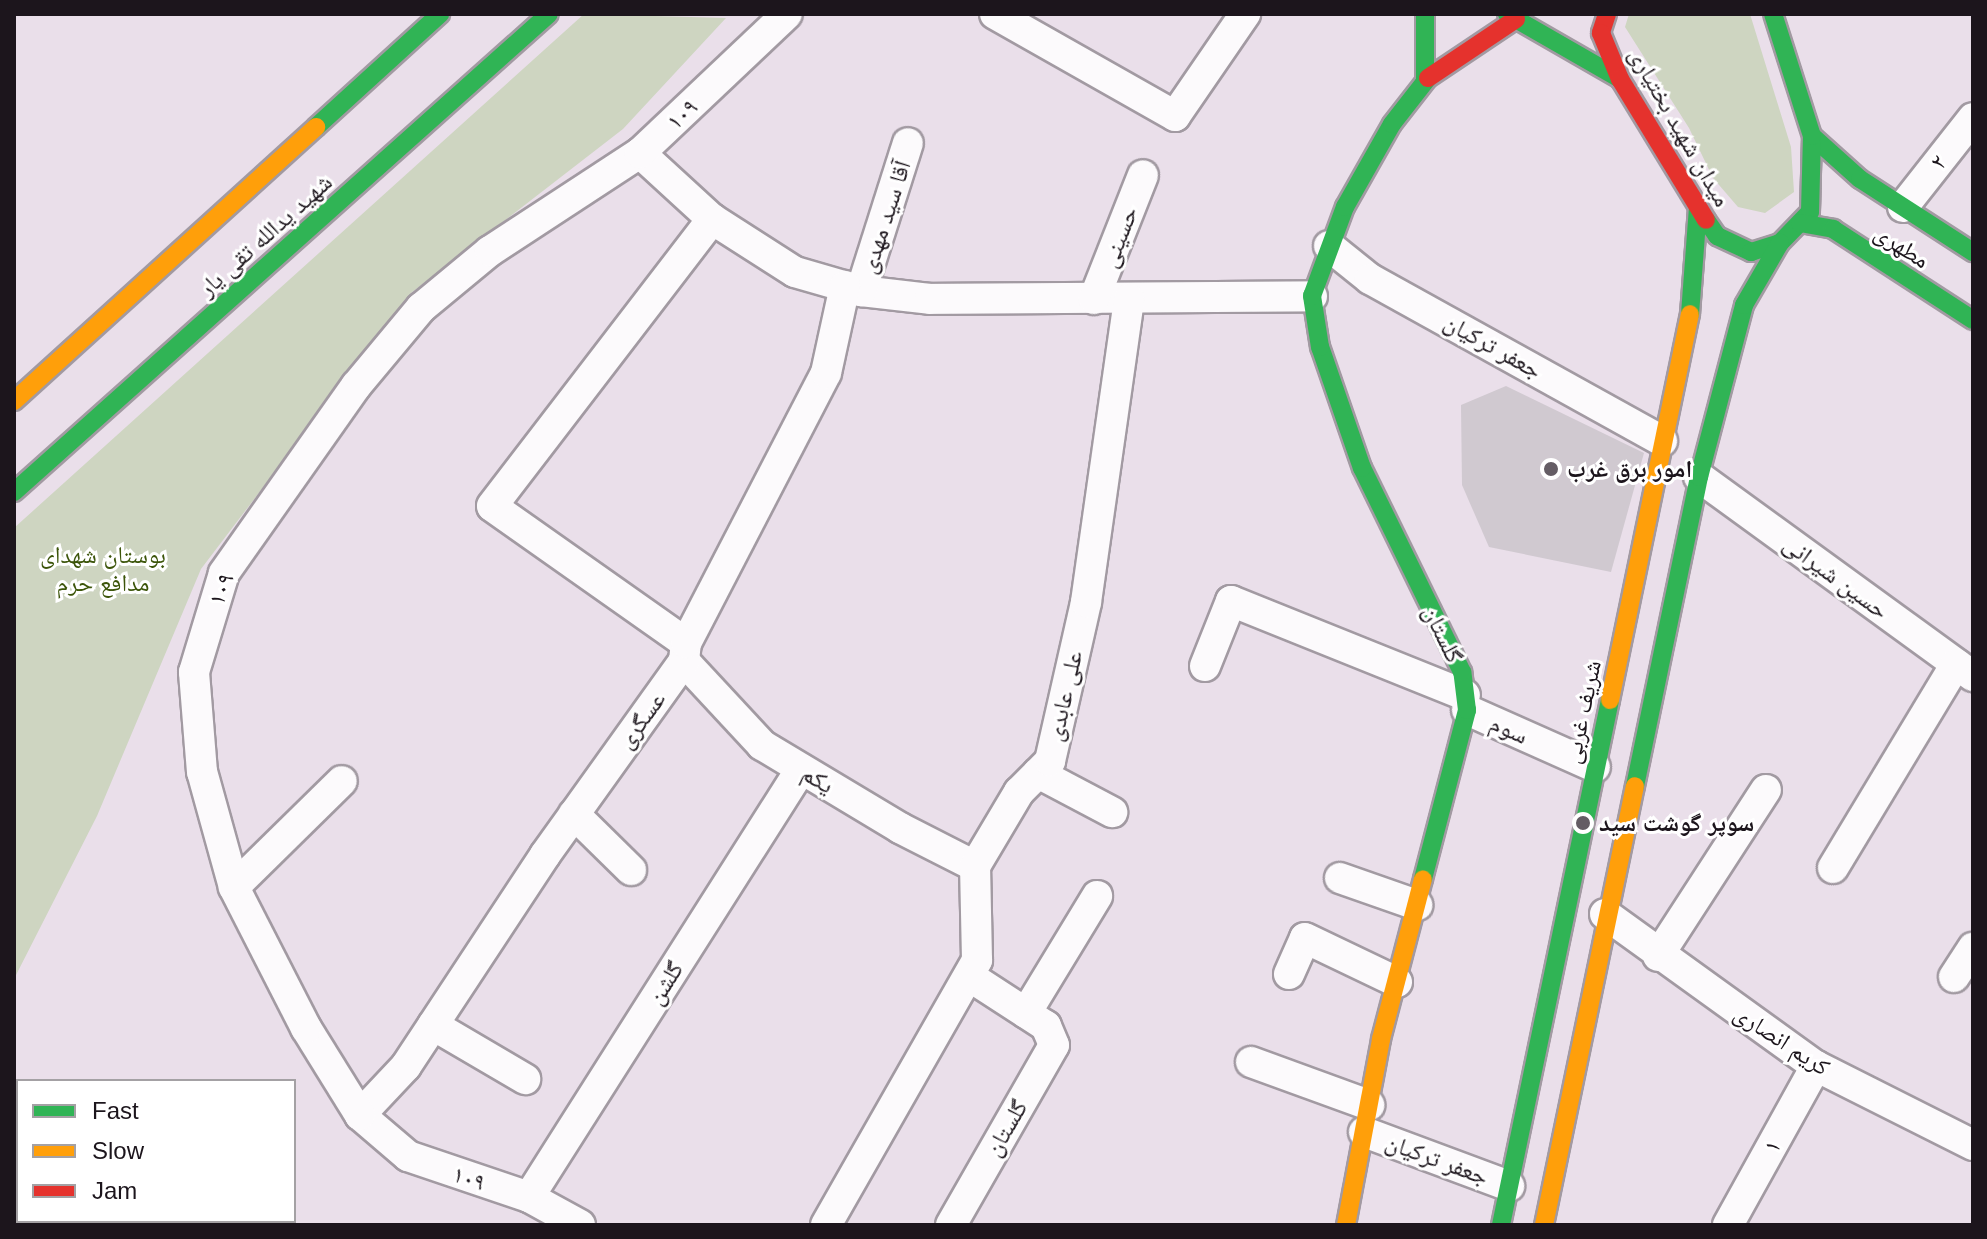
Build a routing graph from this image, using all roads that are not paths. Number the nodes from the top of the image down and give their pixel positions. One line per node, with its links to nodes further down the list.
1 (440, 14): 29 (main road, شهید یدالله تقی یار)
2 (787, 14): 15 (street, ۱۰۹)
3 (995, 14): 4 (street)
4 (1245, 14)
5 (1425, 14): 11 (main road)
6 (1607, 14): 10 (main road, میدان شهید بختیاری)
7 (1773, 14): 13 (main road)
8 (547, 15): 32 (main road, شهید یدالله تقی یار)
9 (1511, 17): 10 (main road); 11 (main road, گلستان)
10 (1620, 79): 18 (main road, میدان شهید بختیاری)
11 (1425, 80): 22 (main road, گلستان)
12 (1973, 118): 17 (street, ۲)
13 (1812, 136): 17 (main road, مطهری); 20 (main road)
14 (908, 143): 24 (street, آقا سید مهدی)
15 (640, 153): 19 (street); 48 (street, ۱۰۹)
16 (1143, 175): 26 (street, حسینی)
17 (1903, 207): 23 (main road, مطهری)
18 (1698, 208): 21 (main road, میدان شهید بختیاری); 30 (main road, شریف غربی)
19 (712, 219): 24 (street); 33 (street, یکم)
20 (1800, 223): 21 (main road); 28 (main road, مطهری)
21 (1780, 243): 31 (main road)
22 (1329, 246): 25 (main road, گلستان); 30 (street, جعفر ترکیان)
23 (1973, 252)
24 (853, 288): 26 (street); 33 (street, عسگری)
25 (1312, 296): 27 (street); 36 (main road, گلستان)
26 (1094, 299): 27 (street)
27 (1129, 299): 39 (street, علی عابدی)
28 (1973, 320)
29 (14, 401)
30 (1662, 441): 37 (main road, شریف غربی)
31 (1699, 477): 35 (street, حسین شیرانی); 51 (main road)
32 (14, 492)
33 (685, 652): 38 (street, یکم); 43 (street, عسگری)
34 (1205, 666): 36 (street, سوم)
35 (1964, 670): 45 (street)
36 (1466, 702): 37 (street, سوم); 50 (main road, گلستان)
37 (1595, 767): 66 (main road, شریف غربی)
38 (801, 769): 44 (street, یکم); 67 (street, گلشن)
39 (1038, 773): 42 (street); 44 (street, علی عابدی)
40 (342, 781): 48 (street)
41 (1766, 790): 53 (street)
42 (1112, 812)
43 (574, 814): 46 (street); 59 (street, عسگری)
44 (975, 866): 55 (street)
45 (1833, 868)
46 (631, 870)
47 (1340, 878): 50 (street)
48 (234, 887): 63 (street, ۱۰۹)
49 (1097, 896): 58 (street)
50 (1417, 905): 57 (main road, گلستان)
51 (1605, 914): 53 (street, کریم انصاری); 73 (main road)
52 (1973, 948): 56 (street)
53 (1658, 956): 61 (street, کریم انصاری)
54 (1289, 974): 57 (street)
55 (969, 976): 58 (street, گلستان); 69 (street)
56 (1954, 977)
57 (1397, 982): 64 (main road, گلستان)
58 (1026, 1013): 70 (street, گلستان)
59 (433, 1025): 62 (street); 63 (street, عسگری)
60 (1251, 1062): 64 (street, جعفر ترکیان)
61 (1816, 1066): 65 (street, کریم انصاری); 74 (street, ۱)
62 (525, 1079)
63 (360, 1115): 67 (street, ۱۰۹)
64 (1366, 1119): 66 (street, جعفر ترکیان); 71 (main road, گلستان)
65 (1973, 1145)
66 (1509, 1186): 72 (main road, شریف غربی)
67 (529, 1197): 68 (street, ۱۰۹)
68 (580, 1225)
69 (826, 1225)
70 (951, 1225)
71 (1346, 1225)
72 (1501, 1225)
73 (1544, 1225)
74 (1728, 1225)

